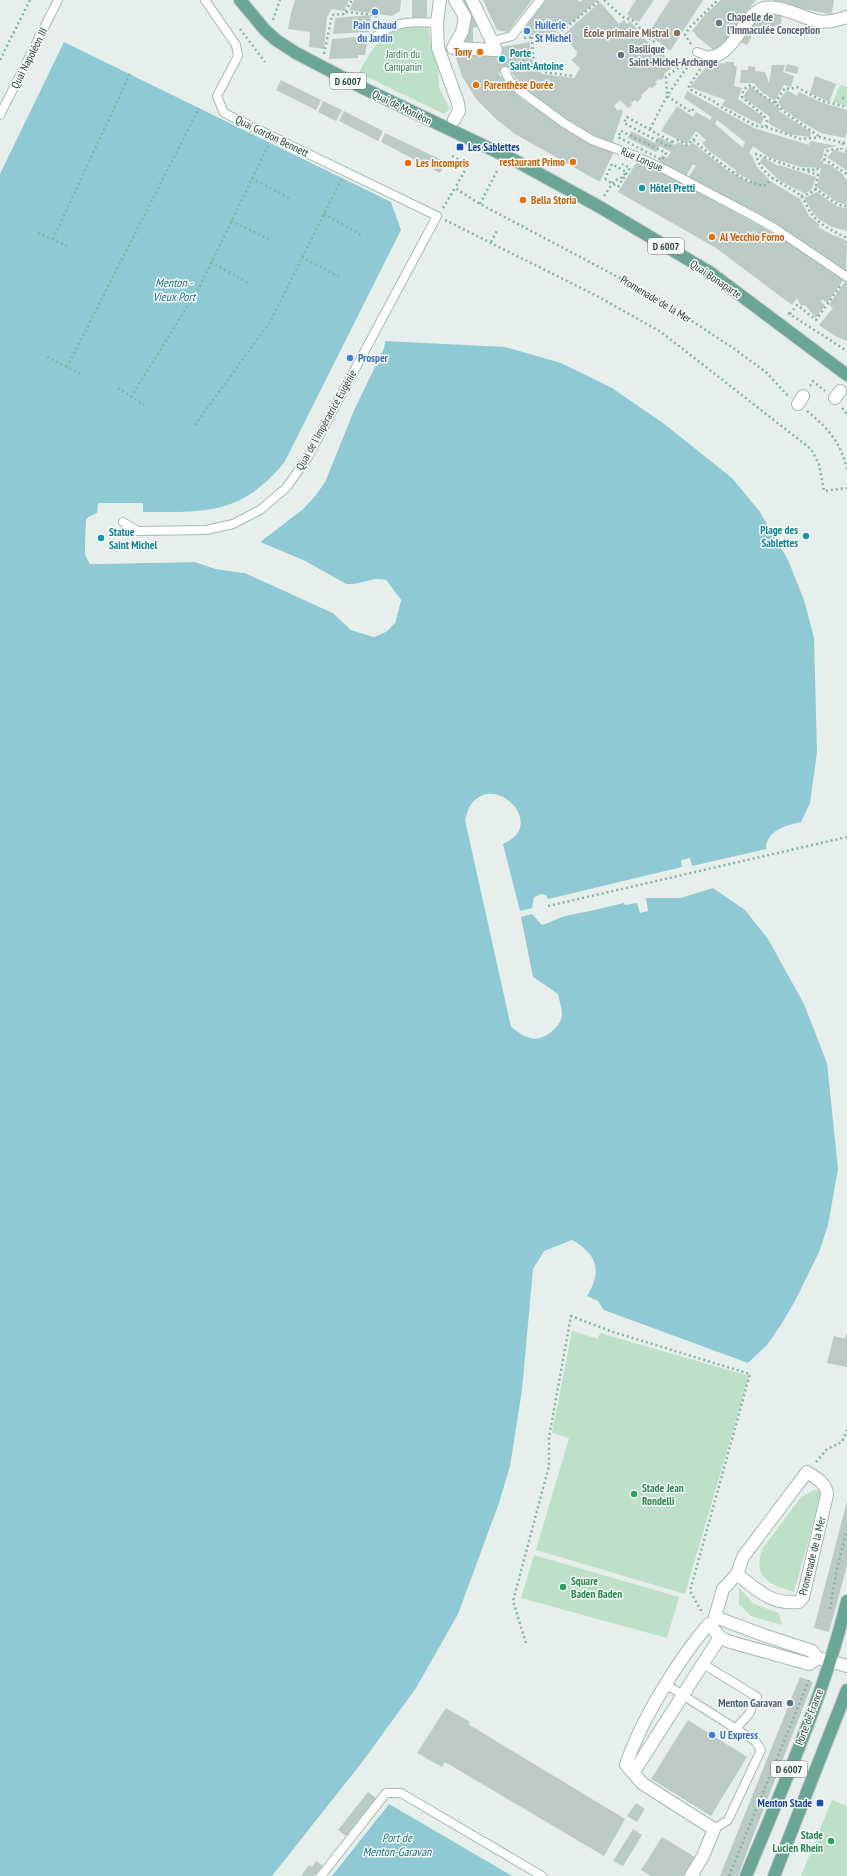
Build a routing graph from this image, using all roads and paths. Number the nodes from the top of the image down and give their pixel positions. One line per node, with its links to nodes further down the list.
1 (30, 0): 28 (path)
2 (58, 0): 41 (lane, Quai Napoléon III)
3 (205, 0): 74 (lane, Quai Gordon Bennett)
4 (240, 0): 50 (main road, Quai de Monléon / D 6007)
5 (280, 0): 16 (path)
6 (352, 0): 15 (path)
7 (440, 0): 18 (street)
8 (456, 0): 9 (street)
9 (472, 0)
10 (477, 0): 21 (lane)
11 (540, 0): 21 (lane)
12 (600, 0): 23 (path)
13 (604, 0): 24 (path)
14 (718, 0): 25 (path)
15 (346, 12): 20 (path); 26 (path)
16 (275, 14)
17 (847, 17): 27 (street)
18 (436, 23): 20 (lane); 42 (street)
19 (239, 28): 29 (path)
20 (385, 30): 22 (lane)
21 (512, 36): 23 (path)
22 (375, 37)
23 (532, 37): 33 (path)
24 (658, 44)
25 (697, 52): 27 (lane); 30 (path)
26 (323, 58)
27 (708, 59): 43 (path)
28 (0, 60)
29 (265, 62)
30 (688, 67): 34 (path); 34 (path)
31 (505, 71): 87 (lane, Rue Longue)
32 (130, 74): 81 (path)
33 (573, 76)
34 (668, 96): 40 (path); 44 (path)
35 (842, 98): 36 (path)
36 (847, 99)
37 (775, 103): 38 (path); 43 (path); 48 (path)
38 (847, 107)
39 (199, 108): 91 (path)
40 (694, 108)
41 (0, 116)
42 (454, 120)
43 (766, 127): 48 (path)
44 (651, 128): 46 (path); 53 (path)
45 (697, 135): 49 (path)
46 (646, 136): 52 (path); 53 (path)
47 (618, 137): 52 (path)
48 (820, 137): 55 (path)
49 (693, 140): 53 (path); 65 (path)
50 (471, 141): 93 (main road, Quai Bonaparte / D 6007)
51 (270, 142): 63 (path)
52 (644, 142): 56 (path)
53 (672, 142)
54 (847, 142): 55 (path)
55 (843, 143): 62 (path)
56 (666, 153)
57 (452, 156): 66 (path)
58 (630, 168): 70 (path, bridge)
59 (818, 168): 60 (path)
60 (800, 169): 65 (path); 67 (path)
61 (497, 171): 71 (path)
62 (847, 174)
63 (252, 178): 69 (path); 75 (path)
64 (342, 178): 73 (path)
65 (772, 178): 68 (path)
66 (455, 188): 71 (path, Promenade de la Mer); 74 (path)
67 (815, 188): 68 (path); 72 (path)
68 (801, 196): 80 (path)
69 (289, 198)
70 (603, 198)
71 (480, 204): 98 (path, Promenade de la Mer)
72 (847, 206)
73 (324, 214): 78 (path); 84 (path)
74 (437, 216): 82 (path); 100 (lane, Quai de l'Impératrice Eugénie)
75 (231, 221): 79 (path); 85 (path)
76 (498, 229): 82 (path)
77 (38, 233): 81 (path)
78 (360, 235)
79 (269, 238)
80 (847, 238)
81 (52, 240): 83 (path)
82 (491, 242): 99 (path)
83 (67, 246)
84 (302, 256): 86 (path); 97 (path)
85 (211, 262): 88 (path); 95 (path)
86 (339, 277)
87 (847, 277): 89 (path)
88 (248, 283)
89 (790, 314)
90 (47, 357): 91 (path)
91 (67, 367): 92 (path)
92 (83, 375)
93 (847, 375)
94 (118, 388): 95 (path)
95 (131, 397): 96 (path)
96 (144, 405)
97 (195, 425)
98 (847, 470)
99 (847, 488)
100 (122, 522)
101 (847, 836): 102 (path)
102 (548, 906)
103 (847, 1430): 104 (path)
104 (808, 1472): 106 (street); 106 (street, Promenade de la Mer)
105 (847, 1530): 108 (path)
106 (737, 1574): 109 (street)
107 (847, 1601): 113 (main road, Porte de France / D 6007)
108 (829, 1615)
109 (712, 1620): 110 (street); 111 (path); 112 (street); 117 (street)
110 (724, 1639): 112 (street); 114 (street)
111 (526, 1643)
112 (818, 1658): 113 (street)
113 (831, 1662): 115 (street); 127 (main road, Porte de France / D 6007)
114 (703, 1664): 119 (street); 120 (lane)
115 (847, 1666)
116 (813, 1675): 126 (path)
117 (667, 1685): 119 (lane); 121 (street)
118 (847, 1690): 128 (main road, D 6007)
119 (682, 1696): 120 (lane); 121 (street)
120 (736, 1728): 122 (lane)
121 (633, 1773): 122 (street)
122 (714, 1829): 125 (street)
123 (321, 1876): 124 (lane)
124 (542, 1876)
125 (691, 1876)
126 (729, 1876)
127 (746, 1876)
128 (774, 1876)

